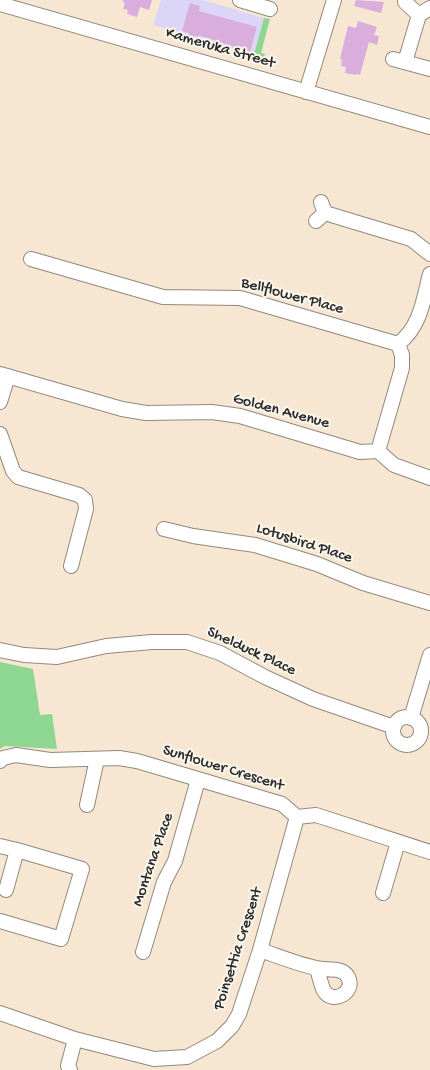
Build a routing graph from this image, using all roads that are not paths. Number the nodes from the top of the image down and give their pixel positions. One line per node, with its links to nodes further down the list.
1 (0, 0): 6 (street)
2 (16, 0): 10 (street, Kameruka Street)
3 (240, 0): 7 (street)
4 (334, 0): 10 (street)
5 (405, 0): 8 (street)
6 (0, 4): 10 (street, Kameruka Street)
7 (270, 9)
8 (424, 11): 9 (street)
9 (430, 70)
10 (308, 88): 11 (street, Kameruka Street); 12 (street, Kameruka Street)
11 (430, 119)
12 (430, 127)
13 (321, 212): 14 (street)
14 (430, 254)
15 (30, 259): 17 (street, Bellflower Place)
16 (430, 274): 17 (street)
17 (398, 344): 21 (street)
18 (4, 375): 19 (street); 21 (street, Golden Avenue)
19 (0, 402)
20 (0, 434): 24 (street)
21 (378, 451): 22 (street)
22 (430, 478)
23 (164, 529): 25 (street, Lotusbird Place)
24 (71, 566)
25 (430, 603)
26 (0, 650): 29 (street, Shelduck Place)
27 (430, 655): 28 (street)
28 (411, 718): 29 (street); 30 (street)
29 (394, 727): 30 (street)
30 (425, 737)
31 (98, 759): 32 (street, Sunflower Crescent); 33 (street, Sunflower Crescent); 34 (street)
32 (0, 761)
33 (198, 780): 35 (street, Sunflower Crescent); 44 (street, Montana Place)
34 (87, 805)
35 (297, 817): 36 (street); 43 (street, Poinsettia Crescent)
36 (398, 842): 39 (street); 41 (street)
37 (0, 846): 38 (street)
38 (17, 850): 40 (street); 42 (street)
39 (430, 852)
40 (6, 890)
41 (383, 893)
42 (0, 922)
43 (260, 950): 45 (street); 48 (street, Poinsettia Crescent)
44 (143, 952)
45 (316, 969)
46 (0, 1013): 47 (street, Poinsettia Crescent)
47 (76, 1038): 48 (street, Poinsettia Crescent); 49 (street)
48 (188, 1064)
49 (67, 1069)

